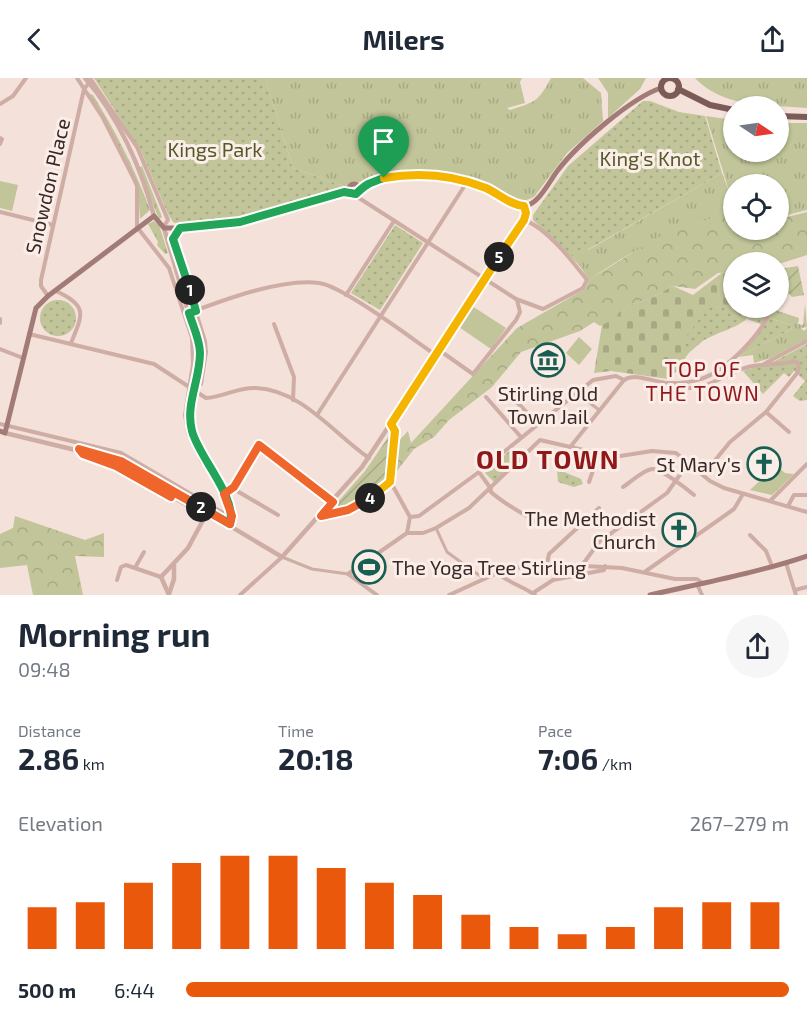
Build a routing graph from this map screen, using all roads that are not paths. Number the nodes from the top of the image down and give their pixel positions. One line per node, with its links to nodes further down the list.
1 (26, 78): 9 (street)
2 (77, 78): 7 (street)
3 (85, 78): 5 (street)
4 (670, 78): 6 (main road); 8 (main road)
5 (90, 81): 7 (street, Snowdon Place); 11 (street)
6 (661, 88): 8 (main road); 18 (main road)
7 (84, 89): 23 (street, Snowdon Place); 24 (street)
8 (678, 89): 10 (main road)
9 (0, 104)
10 (723, 108)
11 (112, 113): 20 (street); 25 (street)
12 (789, 116): 13 (main road)
13 (807, 117)
14 (0, 138): 15 (street)
15 (0, 144)
16 (467, 182): 17 (main road); 18 (main road); 27 (street)
17 (358, 191): 22 (street); 26 (main road)
18 (524, 206): 21 (street)
19 (0, 212): 23 (street)
20 (154, 216): 24 (main road); 25 (main road)
21 (524, 220): 28 (street); 34 (street)
22 (394, 221): 27 (street); 32 (street)
23 (53, 225): 33 (street, Snowdon Place)
24 (137, 227): 31 (main road); 49 (street)
25 (164, 227): 26 (main road); 36 (street)
26 (180, 228): 35 (street)
27 (428, 242): 30 (street); 37 (street)
28 (498, 258): 29 (street); 30 (street)
29 (508, 265)
30 (484, 278): 34 (street); 44 (street)
31 (55, 291): 33 (main road); 42 (street)
32 (346, 295): 35 (street); 37 (street)
33 (48, 296): 40 (main road)
34 (516, 299): 44 (street)
35 (196, 311): 36 (street); 50 (street)
36 (189, 313): 51 (street)
37 (380, 317): 44 (street); 59 (street)
38 (768, 318): 48 (street)
39 (273, 324): 56 (street)
40 (28, 333): 42 (street); 45 (main road)
41 (807, 341): 46 (street)
42 (71, 343): 49 (street)
43 (0, 349): 45 (street)
44 (438, 352): 61 (street)
45 (23, 358): 63 (main road)
46 (764, 365): 48 (street); 58 (street)
47 (624, 380): 48 (street); 52 (street); 57 (street)
48 (674, 382)
49 (189, 384): 51 (street); 70 (street)
50 (201, 384)
51 (194, 392): 56 (street); 82 (street)
52 (576, 392): 54 (street); 62 (street)
53 (508, 393): 62 (street)
54 (581, 396): 57 (street)
55 (486, 397): 66 (street)
56 (293, 400): 59 (street)
57 (599, 410): 67 (street)
58 (766, 412): 65 (street); 74 (street)
59 (317, 415): 69 (street)
60 (0, 424): 63 (street)
61 (391, 424): 69 (street); 76 (street)
62 (538, 424): 66 (street)
63 (7, 425): 64 (main road); 96 (street)
64 (3, 432): 81 (street)
65 (789, 432)
66 (520, 436): 73 (street)
67 (571, 446): 68 (street); 80 (street)
68 (599, 453): 71 (street); 77 (street)
69 (369, 458): 88 (street)
70 (202, 462)
71 (689, 462): 74 (street); 75 (street)
72 (807, 464): 87 (street)
73 (479, 472): 80 (street); 97 (street)
74 (703, 475): 83 (street)
75 (675, 480): 78 (street); 85 (street); 110 (street)
76 (390, 482): 84 (street); 97 (street)
77 (590, 482)
78 (623, 487)
79 (232, 488): 82 (street); 88 (street); 94 (street)
80 (490, 490): 98 (street); 100 (street)
81 (172, 494): 90 (street); 92 (street)
82 (224, 494): 96 (street)
83 (743, 494): 87 (street); 114 (street)
84 (374, 495): 95 (street)
85 (694, 495)
86 (807, 495): 89 (street)
87 (770, 501): 89 (street)
88 (333, 502): 95 (street)
89 (788, 506): 93 (street)
90 (192, 508)
91 (599, 508): 108 (street)
92 (208, 511): 99 (street); 106 (street)
93 (807, 512)
94 (278, 515)
95 (321, 516): 105 (street)
96 (231, 518): 99 (street)
97 (410, 518): 101 (street)
98 (536, 522)
99 (230, 524): 105 (street)
100 (436, 528): 101 (street); 121 (street)
101 (407, 533): 118 (street)
102 (750, 535): 112 (street)
103 (144, 552): 111 (street)
104 (807, 556): 107 (main road)
105 (282, 557): 118 (street); 132 (street)
106 (174, 562): 115 (street); 117 (street)
107 (786, 563): 112 (main road); 129 (street)
108 (547, 564): 109 (street); 116 (street)
109 (572, 564): 110 (street); 119 (street)
110 (583, 564): 113 (street)
111 (136, 566): 120 (street); 123 (street)
112 (773, 567): 124 (main road)
113 (604, 568): 114 (street); 119 (street)
114 (645, 571): 122 (street)
115 (166, 572): 117 (street); 120 (street)
116 (498, 572): 121 (street); 130 (street)
117 (172, 574): 125 (street)
118 (348, 574): 133 (street)
119 (573, 576): 130 (street)
120 (161, 577): 126 (street)
121 (483, 578): 134 (street)
122 (675, 579): 124 (street); 128 (street)
123 (117, 580)
124 (699, 583): 128 (main road); 136 (street)
125 (172, 584): 126 (street); 131 (street)
126 (165, 585): 131 (street)
127 (807, 586): 129 (street)
128 (680, 589): 135 (main road)
129 (796, 593)
130 (534, 594)
131 (169, 595)
132 (241, 595)
133 (377, 595)
134 (449, 595)
135 (651, 595)
136 (702, 595)

